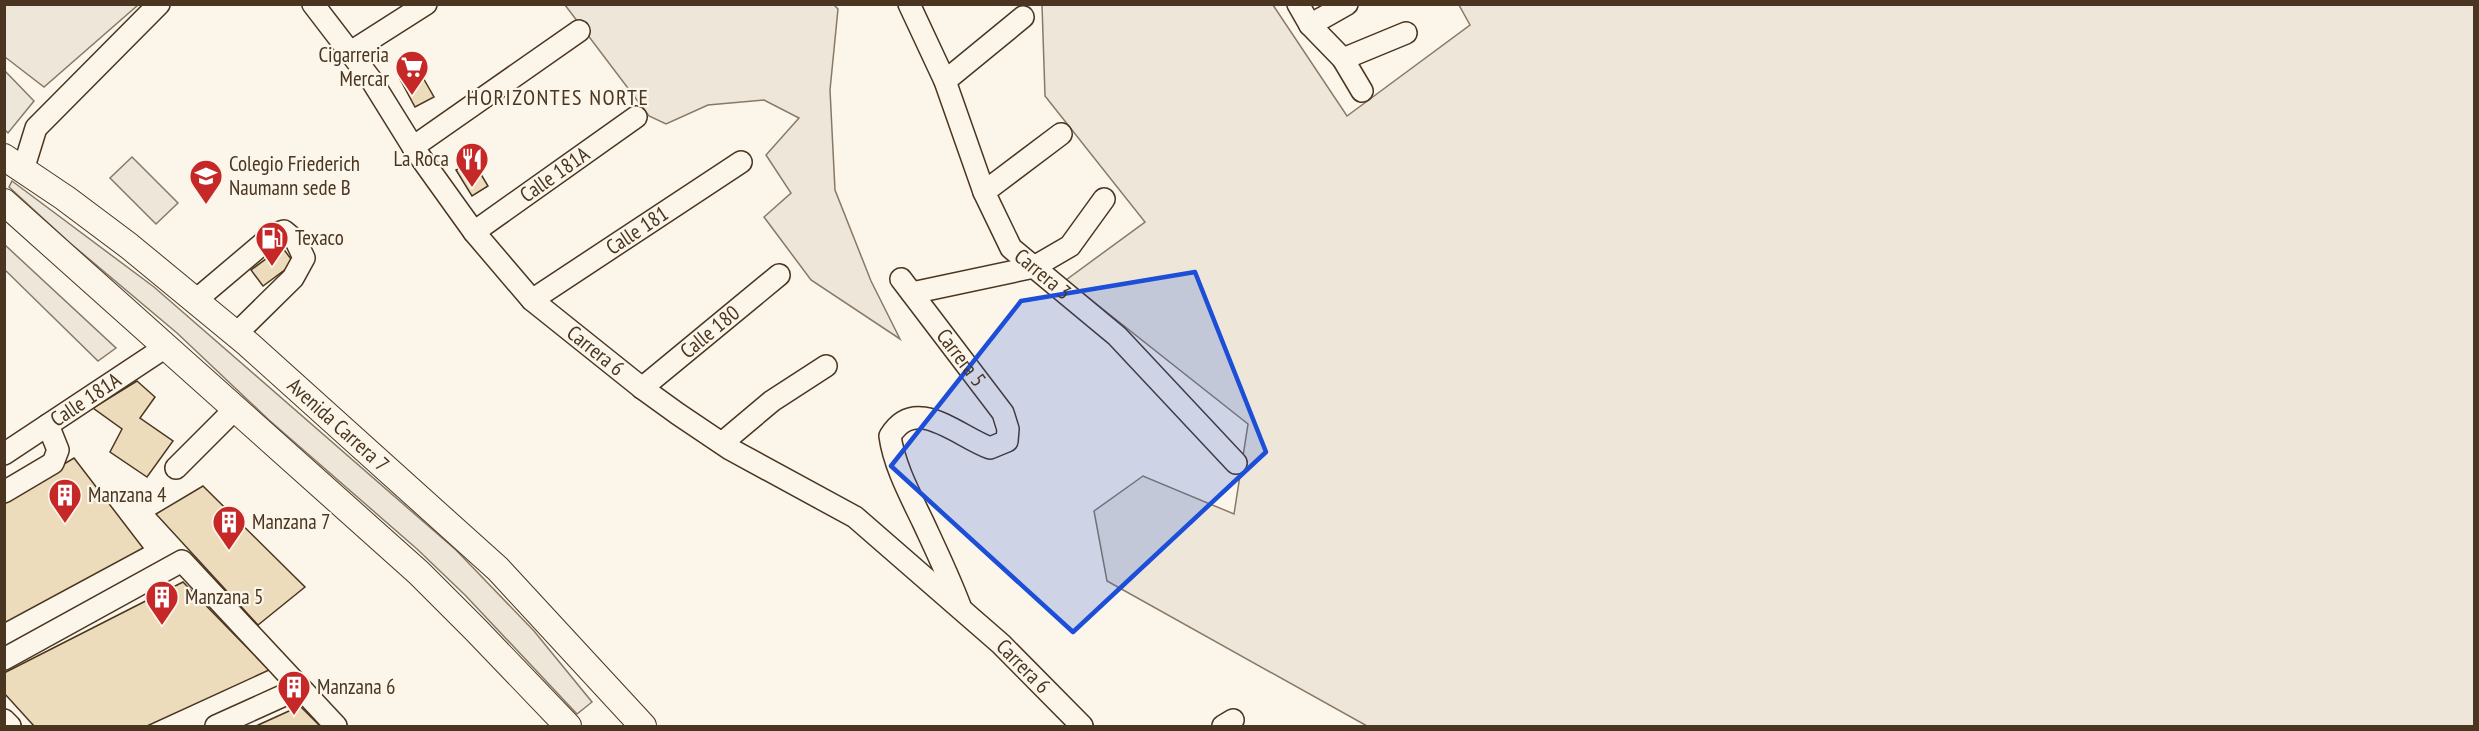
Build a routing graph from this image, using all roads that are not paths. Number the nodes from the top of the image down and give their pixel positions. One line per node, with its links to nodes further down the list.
1 (159, 4): 19 (street)
2 (313, 4): 11 (street, Carrera 6)
3 (426, 4): 11 (street)
4 (909, 4): 13 (street, Carrera 3)
5 (1298, 4): 8 (street)
6 (1347, 4): 8 (street)
7 (1023, 17): 13 (street)
8 (1310, 25): 12 (street)
9 (579, 31): 17 (street)
10 (1406, 33): 12 (street)
11 (349, 53): 17 (street, Carrera 6)
12 (1343, 58): 14 (street)
13 (945, 81): 20 (street, Carrera 3)
14 (1362, 91)
15 (636, 117): 23 (street, Calle 181A)
16 (1060, 134): 20 (street)
17 (413, 147): 23 (street, Carrera 6)
18 (741, 162): 27 (street, Calle 181)
19 (14, 163): 26 (main road, Avenida Carrera 7)
20 (984, 192): 24 (street, Carrera 3)
21 (1104, 199): 24 (street)
22 (4, 202): 29 (main road)
23 (474, 232): 27 (street, Carrera 6)
24 (1034, 267): 34 (street, Carrera 5); 37 (street, Carrera 3)
25 (779, 275): 31 (street, Calle 180)
26 (196, 300): 28 (main road, Avenida Carrera 7); 28 (street)
27 (532, 300): 31 (street, Carrera 6)
28 (236, 334): 48 (main road, Avenida Carrera 7)
29 (167, 346): 32 (main road); 33 (street, Calle 181A)
30 (826, 366): 35 (street)
31 (642, 388): 35 (street, Carrera 6)
32 (235, 409): 38 (street); 47 (main road)
33 (48, 425): 36 (street, Calle 181A); 39 (street)
34 (890, 436): 40 (street, Carrera 6)
35 (722, 443): 40 (street, Carrera 6)
36 (4, 454)
37 (1236, 463)
38 (176, 468)
39 (4, 492)
40 (962, 610): 49 (street, Carrera 6)
41 (4, 659): 42 (street)
42 (300, 688): 45 (street); 46 (street)
43 (4, 720): 44 (street)
44 (10, 726)
45 (216, 726)
46 (336, 726)
47 (568, 726)
48 (643, 726)
49 (1082, 726)

